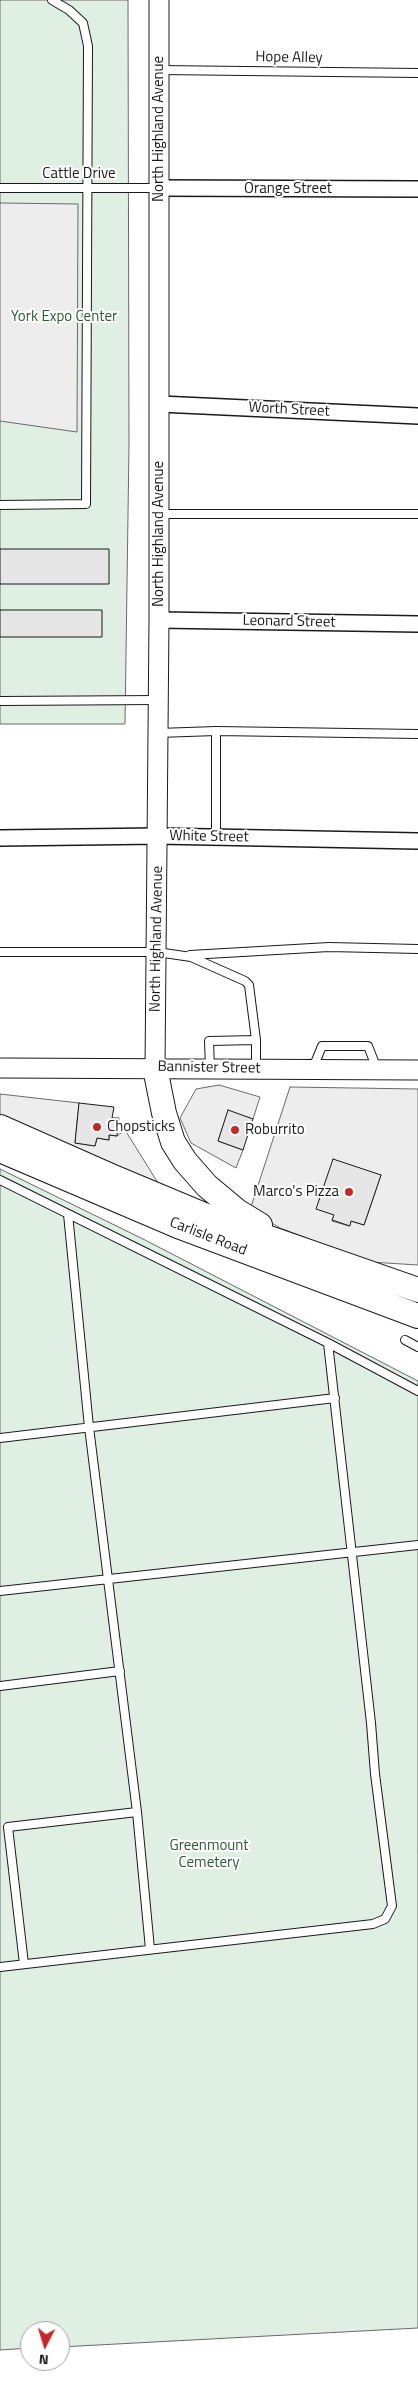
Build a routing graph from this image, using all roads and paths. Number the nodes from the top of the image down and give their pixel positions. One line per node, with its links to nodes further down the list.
1 (52, 0): 6 (lane)
2 (159, 0): 3 (street, North Highland Avenue)
3 (159, 70): 4 (lane, Hope Alley); 7 (street, North Highland Avenue)
4 (418, 73)
5 (0, 188): 6 (lane, Cattle Drive)
6 (86, 188): 7 (lane, Cattle Drive); 11 (lane)
7 (158, 188): 8 (street, Orange Street); 9 (street, North Highland Avenue)
8 (418, 189)
9 (160, 404): 10 (street, Worth Street); 12 (street, North Highland Avenue)
10 (418, 416)
11 (0, 505)
12 (159, 514): 13 (lane); 14 (street, North Highland Avenue)
13 (418, 514)
14 (159, 620): 15 (street, Leonard Street); 16 (street, North Highland Avenue)
15 (418, 624)
16 (158, 700): 17 (lane); 19 (street, North Highland Avenue)
17 (0, 701)
18 (216, 731): 19 (lane); 20 (lane); 23 (lane)
19 (157, 732): 21 (street, North Highland Avenue)
20 (418, 734)
21 (158, 836): 22 (street, White Street); 23 (street, White Street); 27 (street, North Highland Avenue)
22 (0, 838)
23 (216, 838): 24 (street, White Street)
24 (418, 841)
25 (418, 949): 28 (lane)
26 (0, 952): 27 (lane)
27 (157, 952): 28 (lane); 31 (street, North Highland Avenue)
28 (187, 956): 29 (lane)
29 (256, 1040): 32 (lane); 33 (lane)
30 (0, 1068): 31 (street, Bannister Street)
31 (156, 1068): 32 (street, Bannister Street); 39 (main road)
32 (210, 1068): 33 (street, Bannister Street)
33 (256, 1069): 34 (street, Bannister Street)
34 (418, 1070)
35 (0, 1127): 39 (main road, Carlisle Road)
36 (0, 1150): 41 (main road, Carlisle Road)
37 (0, 1180): 38 (lane)
38 (68, 1214): 43 (lane); 47 (lane)
39 (297, 1248): 40 (main road, Carlisle Road)
40 (418, 1290)
41 (418, 1316)
42 (405, 1340): 44 (lane)
43 (328, 1343): 45 (lane); 46 (lane)
44 (418, 1347)
45 (418, 1390)
46 (334, 1398): 47 (lane); 50 (lane)
47 (89, 1427): 48 (lane); 51 (lane)
48 (0, 1438)
49 (418, 1545): 50 (lane)
50 (351, 1552): 51 (lane); 57 (lane)
51 (109, 1579): 52 (lane); 53 (lane)
52 (0, 1591)
53 (120, 1671): 54 (lane); 55 (lane)
54 (0, 1686)
55 (137, 1812): 56 (lane); 57 (lane)
56 (4, 1827): 58 (lane)
57 (150, 1949): 58 (lane)
58 (24, 1964): 59 (lane)
59 (0, 1967)

